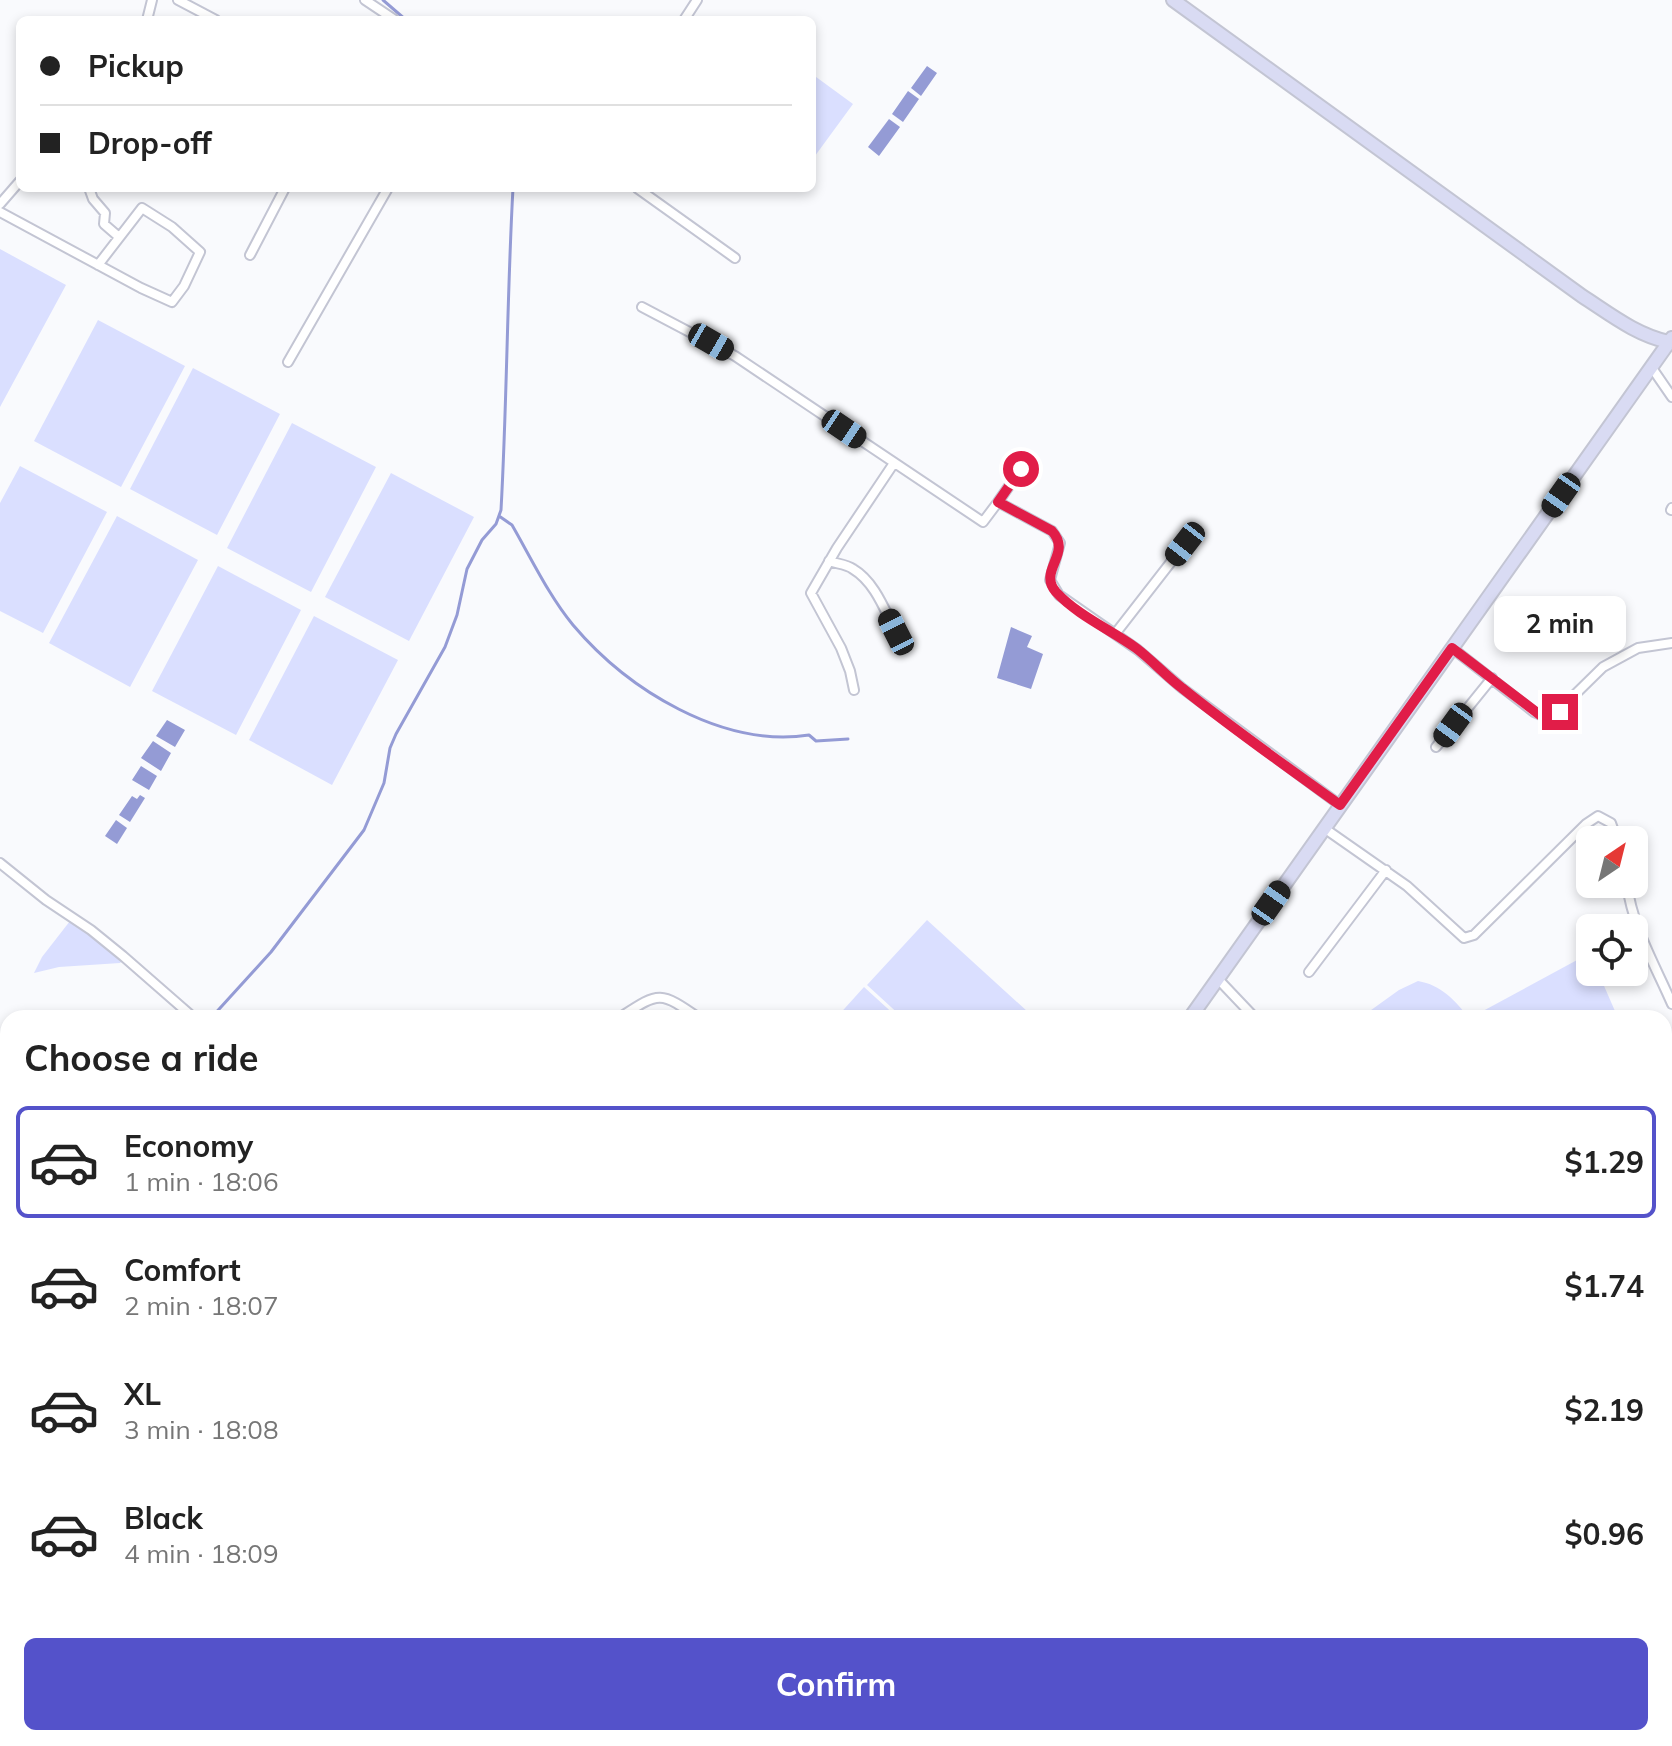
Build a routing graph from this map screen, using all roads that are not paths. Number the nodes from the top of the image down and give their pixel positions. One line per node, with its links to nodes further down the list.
1 (178, 0): 5 (street)
2 (365, 0): 4 (street)
3 (1173, 0): 20 (street)
4 (380, 10): 6 (street); 7 (street)
5 (208, 16)
6 (376, 16)
7 (389, 16)
8 (16, 186): 13 (street)
9 (90, 192): 15 (street)
10 (283, 192): 16 (street)
11 (386, 192): 21 (street)
12 (643, 192): 17 (street)
13 (0, 204)
14 (0, 212): 18 (street)
15 (119, 237): 18 (street); 18 (street)
16 (250, 255)
17 (735, 258)
18 (98, 265)
19 (642, 307): 24 (street)
20 (1671, 341): 22 (street)
21 (288, 362)
22 (1652, 368): 23 (street); 32 (street)
23 (1672, 397)
24 (894, 463): 26 (street); 28 (street)
25 (1021, 469): 26 (street)
26 (998, 502): 30 (street)
27 (1185, 544): 30 (street)
28 (829, 561): 29 (street); 34 (street)
29 (896, 632)
30 (1115, 634): 36 (street)
31 (1672, 643): 33 (street)
32 (1452, 648): 33 (street); 36 (street)
33 (1492, 678): 35 (street)
34 (854, 690)
35 (1436, 747)
36 (1340, 805): 39 (street)
37 (1584, 826): 38 (street)
38 (1612, 826)
39 (1324, 828): 42 (street); 45 (street)
40 (1576, 834): 42 (street)
41 (0, 863): 47 (street)
42 (1386, 870): 44 (street)
43 (1629, 898): 46 (street)
44 (1309, 972)
45 (1218, 979): 50 (street); 51 (street)
46 (1672, 1004)
47 (185, 1010)
48 (632, 1010): 49 (street)
49 (686, 1010)
50 (1196, 1010)
51 (1247, 1010)

